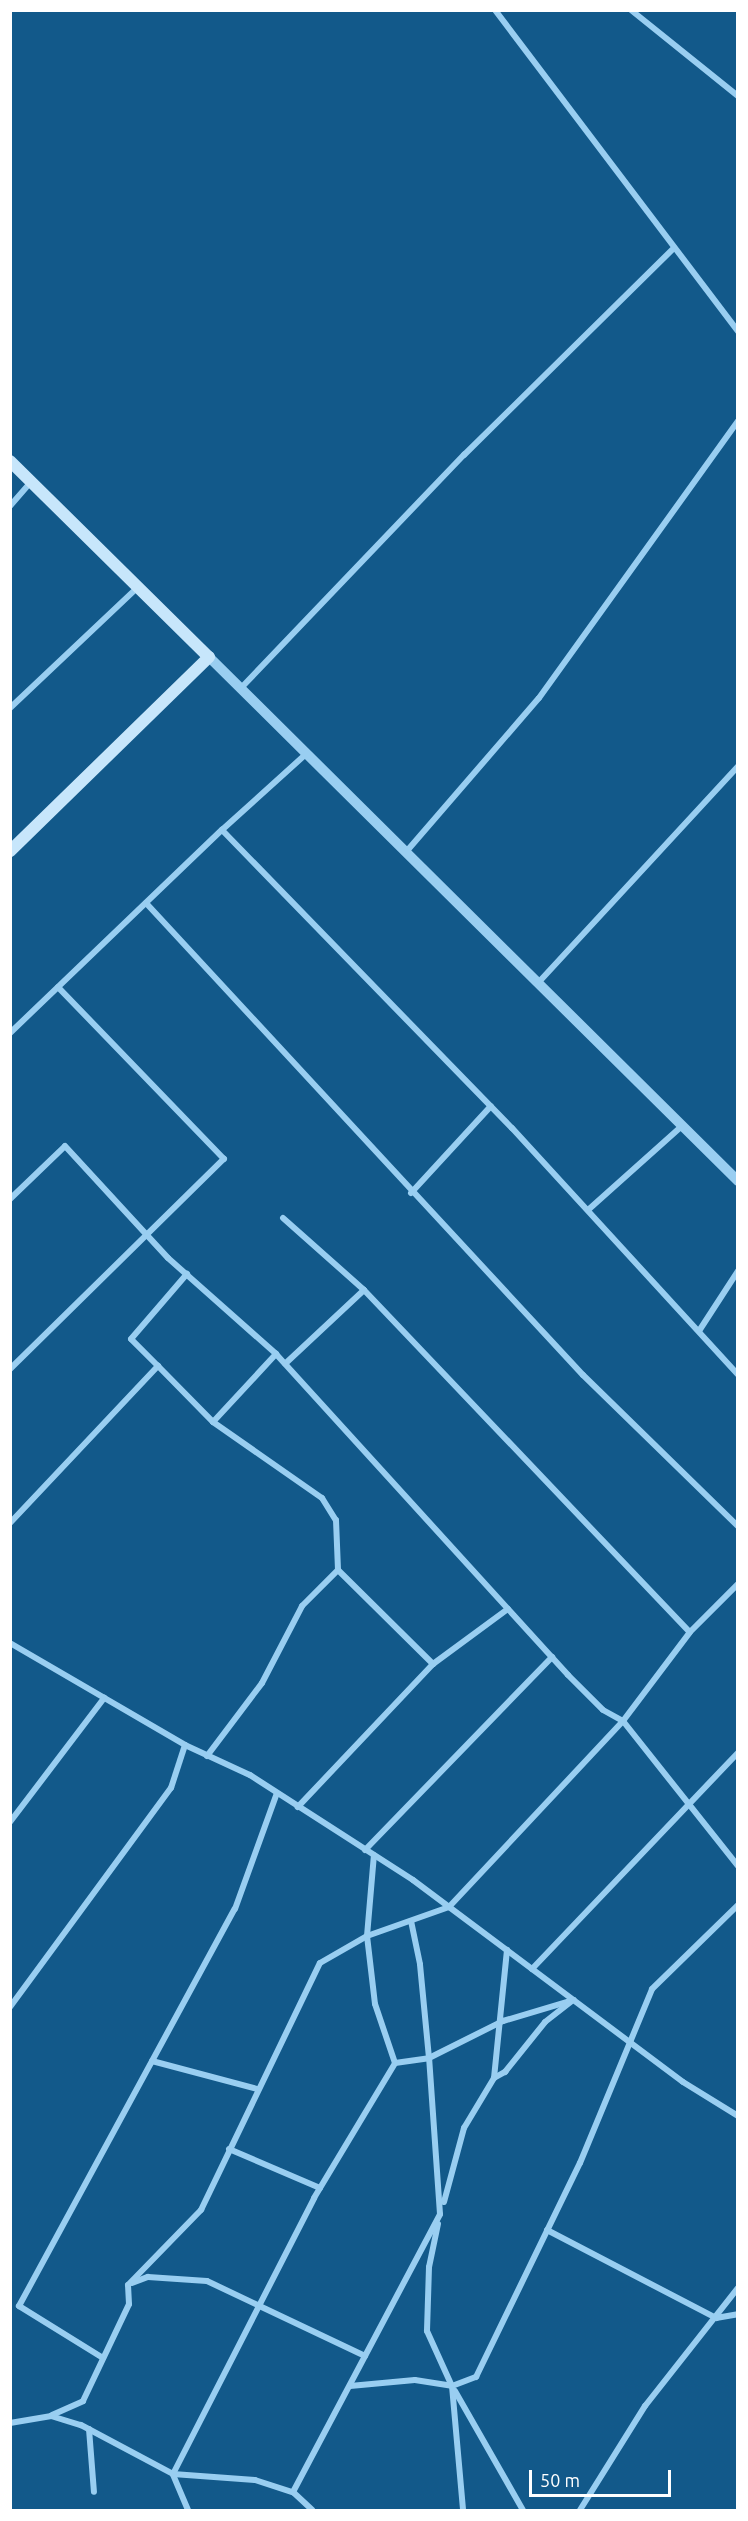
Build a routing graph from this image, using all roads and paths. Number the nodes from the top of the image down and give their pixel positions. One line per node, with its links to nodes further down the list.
1 (495, 10): 4 (street)
2 (631, 10): 3 (street)
3 (738, 96)
4 (674, 248): 5 (street); 12 (street)
5 (738, 331)
6 (738, 421): 18 (street)
7 (10, 460): 8 (main road)
8 (32, 482): 9 (street); 10 (main road)
9 (10, 506)
10 (138, 587): 11 (main road); 13 (street)
11 (209, 657): 12 (street); 17 (main road)
12 (241, 688): 14 (street)
13 (10, 708)
14 (306, 753): 16 (street); 18 (street)
15 (738, 766): 20 (street)
16 (222, 830): 19 (street); 23 (street)
17 (10, 851)
18 (406, 852): 20 (street)
19 (146, 903): 21 (street); 26 (street)
20 (538, 983): 24 (street)
21 (58, 987): 22 (street); 30 (street)
22 (10, 1033)
23 (490, 1106): 26 (street); 28 (street)
24 (682, 1126): 25 (street); 28 (street)
25 (738, 1181)
26 (411, 1193): 42 (street)
27 (10, 1199): 30 (street)
28 (588, 1210): 34 (street)
29 (283, 1218): 33 (street)
30 (148, 1235): 32 (street); 38 (street)
31 (738, 1271): 34 (street)
32 (187, 1274): 35 (street); 37 (street)
33 (364, 1290): 36 (street); 46 (street)
34 (699, 1331): 39 (street)
35 (276, 1354): 36 (street); 40 (street)
36 (285, 1364): 45 (street)
37 (158, 1366): 40 (street); 41 (street)
38 (10, 1369)
39 (738, 1375)
40 (213, 1422): 43 (street)
41 (10, 1523)
42 (738, 1526)
43 (338, 1570): 49 (street); 54 (street)
44 (738, 1584): 46 (street)
45 (508, 1609): 48 (street); 49 (street)
46 (690, 1632): 51 (street)
47 (10, 1643): 50 (street)
48 (552, 1657): 51 (street); 59 (street)
49 (433, 1664): 56 (street)
50 (104, 1698): 52 (street); 58 (street)
51 (623, 1721): 57 (street); 63 (street)
52 (185, 1745): 54 (street); 69 (street)
53 (738, 1753): 57 (street)
54 (207, 1756): 55 (street)
55 (277, 1793): 56 (street); 73 (street)
56 (298, 1806): 59 (street)
57 (688, 1806): 61 (street); 67 (street)
58 (10, 1822)
59 (365, 1850): 60 (street)
60 (374, 1855): 63 (street); 65 (street)
61 (738, 1866)
62 (738, 1905): 71 (street)
63 (449, 1907): 64 (street); 66 (street)
64 (411, 1921): 65 (street); 72 (street)
65 (367, 1936): 74 (street); 76 (street)
66 (507, 1950): 67 (street); 70 (street)
67 (532, 1969): 68 (street)
68 (574, 2000): 70 (street); 71 (street); 75 (street)
69 (10, 2007)
70 (503, 2021): 72 (street); 75 (street)
71 (632, 2043): 77 (street); 81 (street)
72 (429, 2058): 74 (street); 80 (street)
73 (152, 2061): 76 (street); 85 (street)
74 (395, 2063): 79 (street)
75 (494, 2078): 80 (street)
76 (256, 2089): 78 (street)
77 (738, 2116)
78 (229, 2149): 79 (street); 82 (street)
79 (320, 2188): 86 (street)
80 (440, 2214): 89 (street); 92 (street)
81 (547, 2230): 88 (street); 92 (street)
82 (128, 2284): 86 (street); 90 (street)
83 (738, 2288): 88 (street)
84 (10, 2301): 85 (street)
85 (19, 2306): 90 (street)
86 (259, 2310): 89 (street); 96 (street)
87 (738, 2314): 88 (street)
88 (716, 2318): 103 (street)
89 (365, 2356): 91 (street)
90 (103, 2358): 93 (street)
91 (350, 2386): 92 (street); 98 (street)
92 (453, 2386): 101 (street); 102 (street)
93 (51, 2416): 94 (street); 95 (street)
94 (10, 2422)
95 (89, 2429): 96 (street); 97 (street)
96 (172, 2474): 98 (street); 99 (street)
97 (94, 2492)
98 (293, 2492): 100 (street)
99 (188, 2511)
100 (312, 2511)
101 (463, 2511)
102 (523, 2511)
103 (580, 2511)

